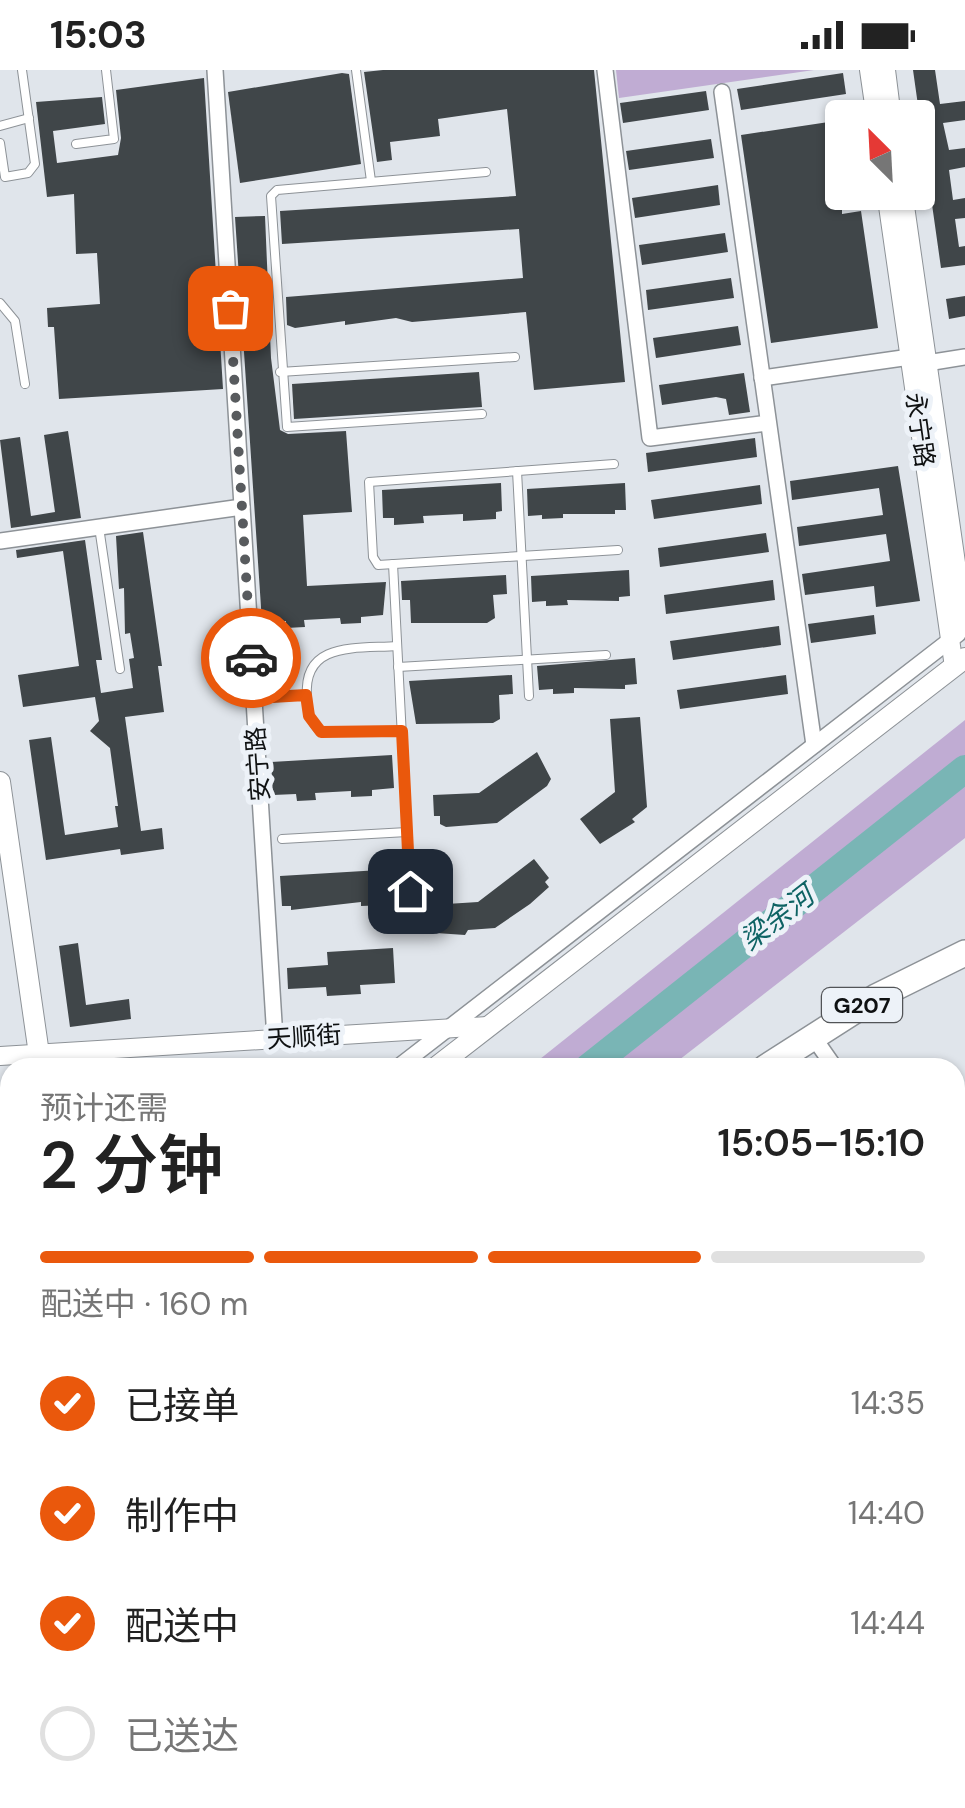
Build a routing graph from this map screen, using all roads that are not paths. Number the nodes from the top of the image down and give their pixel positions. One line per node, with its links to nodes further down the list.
1 (22, 70): 11 (lane)
2 (106, 70): 14 (lane)
3 (215, 70): 30 (street, 安宁路)
4 (356, 70): 16 (lane)
5 (606, 70): 27 (street)
6 (869, 70): 9 (street)
7 (886, 70): 10 (street)
8 (722, 92): 24 (street)
9 (873, 100)
10 (890, 100)
11 (29, 118): 12 (lane); 13 (lane)
12 (0, 126)
13 (0, 142)
14 (76, 144)
15 (486, 172): 16 (lane)
16 (371, 182): 23 (lane)
17 (889, 210): 22 (street, 永宁路)
18 (905, 210): 22 (street, 永宁路)
19 (0, 303): 25 (lane)
20 (515, 357): 23 (lane)
21 (965, 358): 22 (street)
22 (918, 360): 24 (street); 36 (street, 永宁路)
23 (280, 372): 26 (lane)
24 (762, 378): 27 (street)
25 (24, 384)
26 (482, 414)
27 (768, 423): 47 (street)
28 (614, 464): 29 (lane)
29 (517, 471): 34 (lane); 35 (lane)
30 (242, 507): 31 (street); 45 (street, 安宁路)
31 (99, 527): 32 (street); 42 (lane)
32 (0, 541)
33 (618, 550): 34 (lane)
34 (522, 556): 35 (lane); 39 (lane)
35 (392, 564): 37 (lane)
36 (960, 632): 40 (street, 永宁路); 47 (street)
37 (397, 646): 41 (lane); 43 (lane)
38 (606, 655): 39 (lane)
39 (527, 660): 41 (lane); 44 (lane)
40 (959, 662): 54 (main road)
41 (398, 667): 46 (lane)
42 (120, 670)
43 (306, 695): 45 (lane); 46 (lane)
44 (529, 696)
45 (254, 698): 57 (street, 安宁路)
46 (402, 731): 49 (lane)
47 (814, 746): 55 (street)
48 (0, 782): 59 (main road)
49 (407, 832): 50 (lane); 52 (lane)
50 (282, 840)
51 (0, 876): 58 (main road)
52 (410, 891)
53 (965, 953): 56 (highway, G207)
54 (488, 1026): 55 (street, 天顺街); 62 (main road)
55 (448, 1028): 57 (street, 天顺街); 61 (street)
56 (812, 1035): 63 (highway, G207); 64 (street)
57 (275, 1039): 60 (street, 天顺街)
58 (32, 1058)
59 (33, 1058)
60 (66, 1058)
61 (409, 1058)
62 (447, 1058)
63 (779, 1058)
64 (828, 1058)

